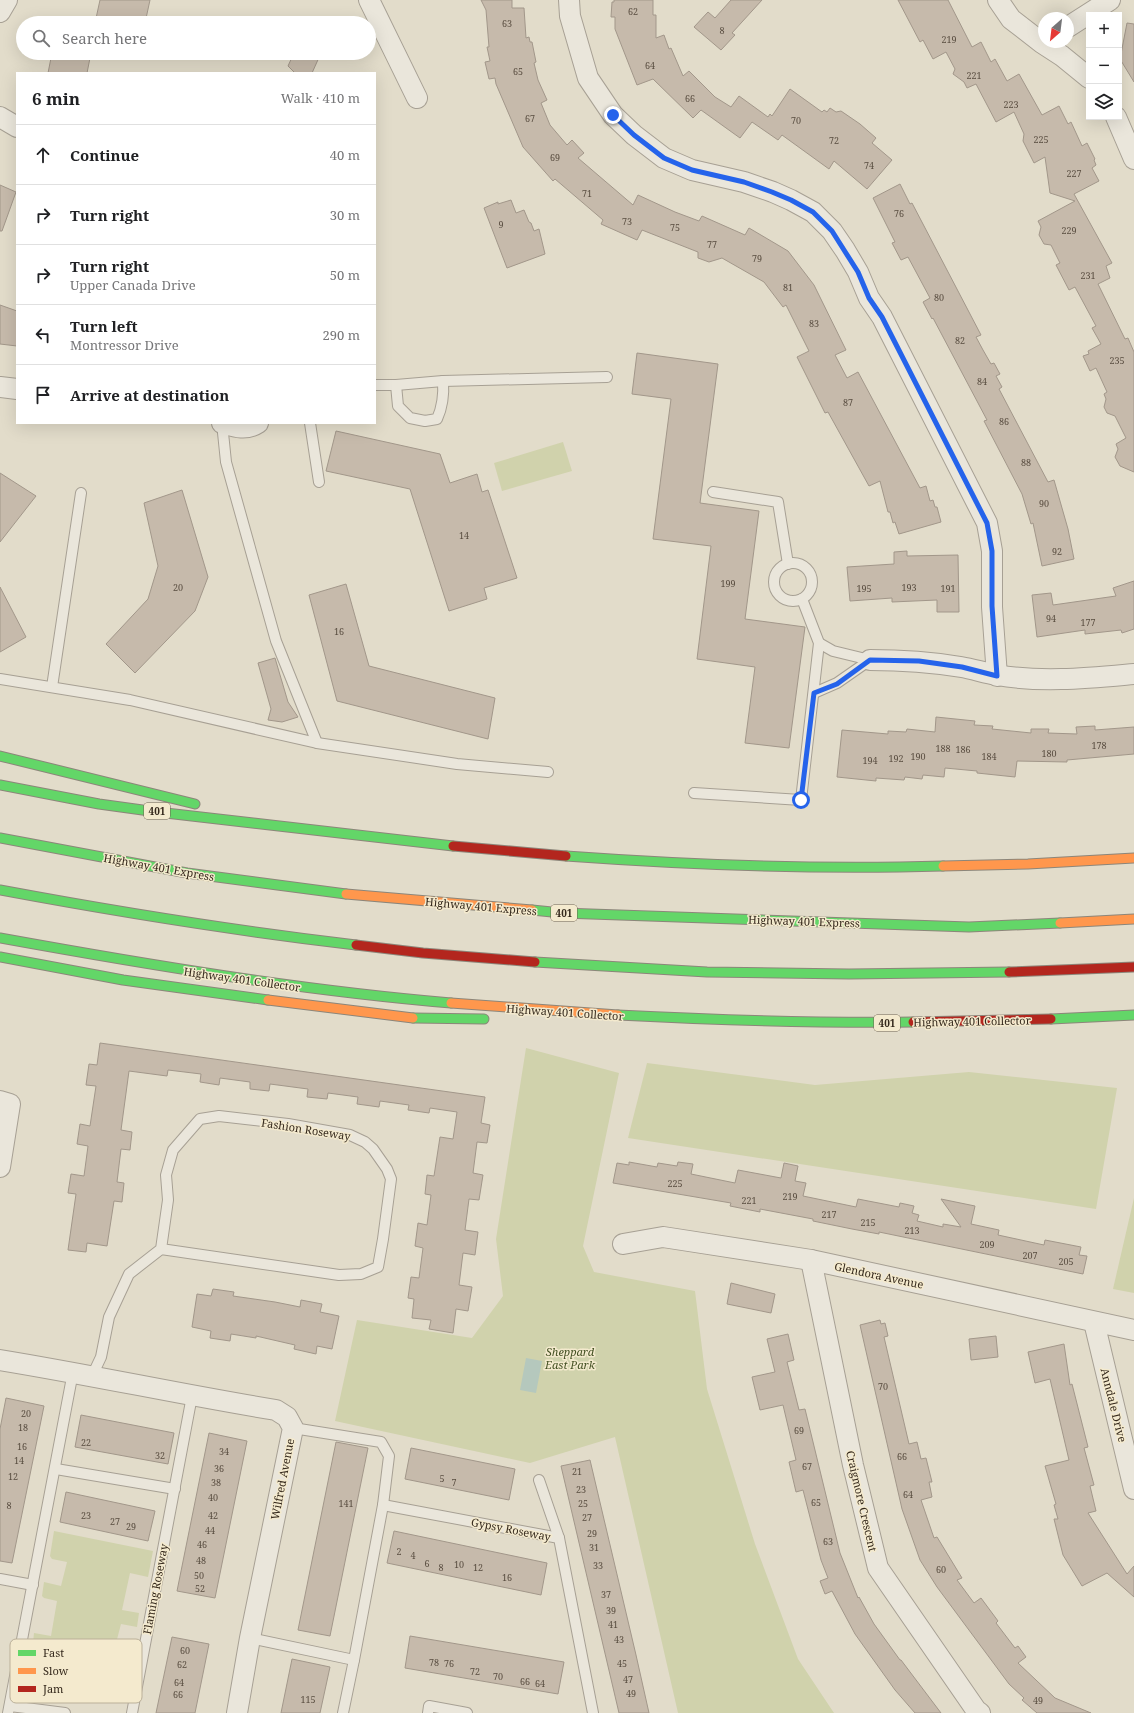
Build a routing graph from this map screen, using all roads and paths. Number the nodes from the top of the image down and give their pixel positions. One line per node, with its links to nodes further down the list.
1 (7, 0): 6 (street)
2 (369, 0): 11 (street)
3 (569, 0): 34 (street)
4 (998, 0): 8 (street)
5 (1110, 0): 7 (street)
6 (0, 12)
7 (1074, 23)
8 (1038, 39)
9 (1050, 48): 10 (street)
10 (1086, 76)
11 (417, 98)
12 (0, 117): 14 (street)
13 (1117, 120): 15 (street)
14 (16, 126)
15 (1134, 159)
16 (607, 377): 17 (lane)
17 (443, 381): 19 (lane); 19 (lane)
18 (376, 385): 19 (lane)
19 (396, 386)
20 (0, 387): 21 (street)
21 (16, 389)
22 (222, 424): 38 (lane)
23 (226, 424): 24 (street)
24 (257, 424)
25 (310, 424): 26 (lane)
26 (319, 482)
27 (713, 492): 29 (lane)
28 (81, 493): 36 (lane)
29 (788, 564): 30 (lane); 30 (lane)
30 (802, 598): 31 (lane)
31 (819, 643): 32 (lane); 37 (lane)
32 (870, 660): 34 (street); 37 (lane)
33 (1134, 674): 34 (street)
34 (997, 676)
35 (0, 679): 36 (lane)
36 (52, 687): 38 (lane)
37 (814, 693): 42 (lane)
38 (317, 743): 40 (lane)
39 (0, 756): 43 (highway)
40 (548, 772)
41 (0, 785): 45 (highway, 401)
42 (694, 793)
43 (207, 806)
44 (222, 810): 45 (highway)
45 (315, 832): 47 (highway, 401)
46 (0, 838): 49 (highway, Highway 401 Express / 401)
47 (1134, 858)
48 (0, 890): 52 (highway)
49 (1134, 919)
50 (0, 938): 54 (highway, Highway 401 Collector / 401)
51 (0, 957): 55 (highway)
52 (1134, 967)
53 (1134, 1015): 54 (highway, Highway 401 Collector / 401)
54 (641, 1017): 56 (highway)
55 (490, 1018)
56 (529, 1018)
57 (5, 1102): 58 (street)
58 (0, 1167)
59 (623, 1244): 61 (street, Glendora Avenue)
60 (161, 1249): 60 (lane, Fashion Roseway); 65 (lane)
61 (811, 1260): 62 (street, Glendora Avenue); 89 (street, Craigmore Crescent)
62 (1094, 1322): 63 (street, Glendora Avenue); 71 (street, Anndale Drive)
63 (1134, 1330)
64 (0, 1360): 65 (street, Wilfred Avenue)
65 (83, 1374): 66 (street, Wilfred Avenue); 68 (lane)
66 (192, 1396): 67 (street, Wilfred Avenue); 70 (lane, Flaming Roseway)
67 (292, 1428): 72 (lane); 76 (street, Wilfred Avenue)
68 (56, 1469): 70 (lane); 75 (lane)
69 (538, 1480): 73 (lane)
70 (175, 1489): 79 (lane, Flaming Roseway)
71 (1134, 1489)
72 (383, 1505): 73 (lane, Gypsy Roseway); 78 (lane)
73 (559, 1538): 88 (lane, Gypsy Roseway)
74 (0, 1579): 75 (lane)
75 (33, 1585): 77 (lane)
76 (250, 1638): 78 (lane); 84 (street, Wilfred Avenue)
77 (23, 1639)
78 (354, 1660): 85 (lane)
79 (142, 1661)
80 (134, 1703): 83 (lane, Flaming Roseway)
81 (9, 1709): 82 (lane)
82 (65, 1713)
83 (132, 1713)
84 (237, 1713)
85 (342, 1713)
86 (428, 1713): 87 (lane)
87 (466, 1713)
88 (593, 1713)
89 (980, 1713)

